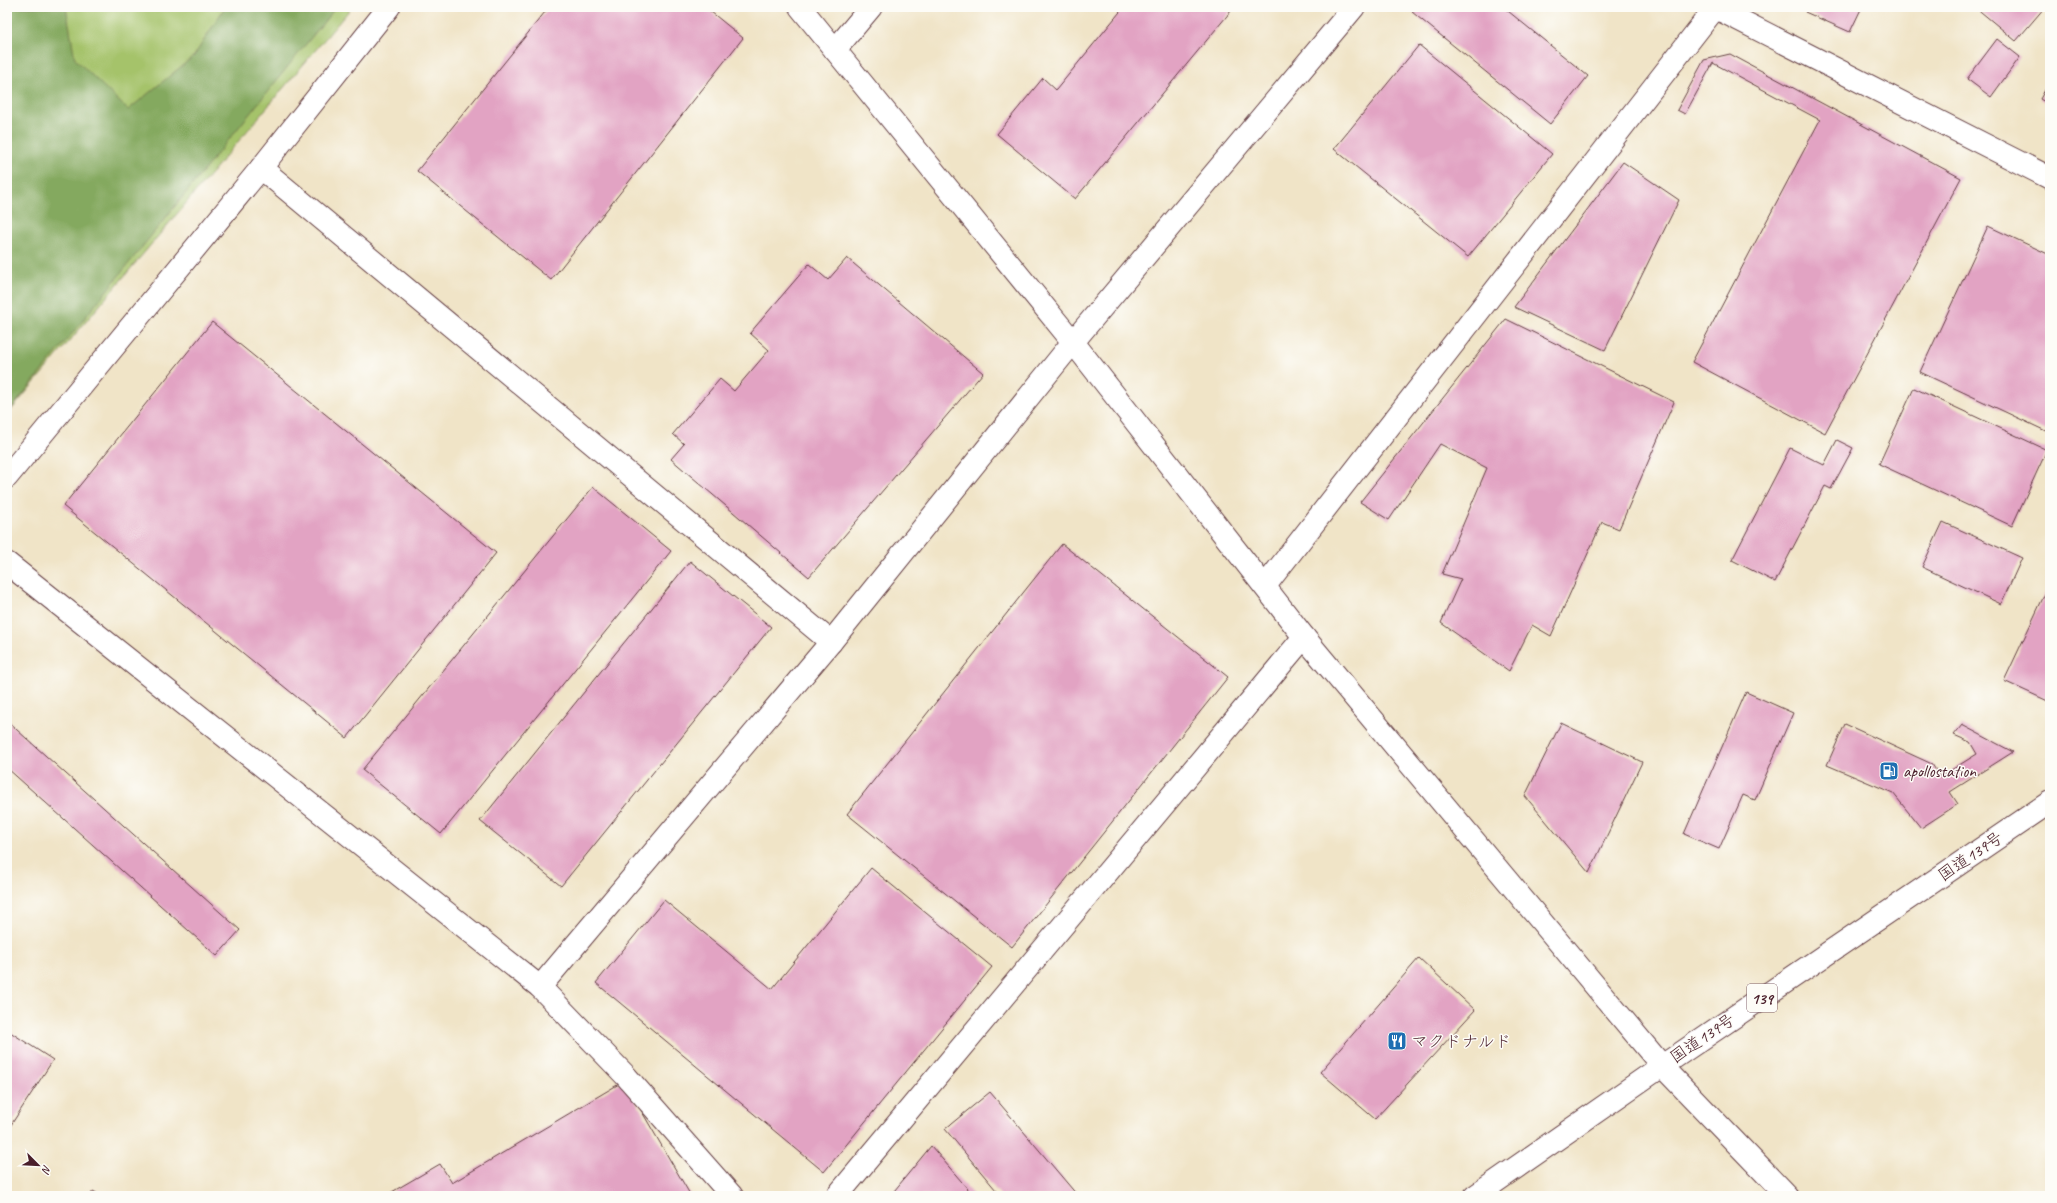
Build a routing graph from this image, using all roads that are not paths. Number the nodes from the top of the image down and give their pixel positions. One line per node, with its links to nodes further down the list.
1 (390, 7): 7 (main road)
2 (800, 7): 6 (main road)
3 (871, 7): 6 (main road)
4 (1354, 7): 9 (main road)
5 (1715, 8): 8 (main road); 12 (main road)
6 (835, 50): 9 (main road)
7 (261, 168): 10 (main road); 14 (main road)
8 (2050, 178)
9 (1073, 342): 12 (main road); 14 (main road)
10 (7, 476)
11 (7, 563): 16 (main road)
12 (1265, 586): 13 (main road)
13 (1304, 637): 17 (main road); 19 (main road)
14 (831, 642): 16 (main road)
15 (2050, 802): 17 (main road, 国道139号 / 139)
16 (540, 987): 18 (main road)
17 (1662, 1066): 20 (main road, 国道139号 / 139); 21 (main road)
18 (732, 1196)
19 (837, 1196)
20 (1475, 1196)
21 (1787, 1196)

